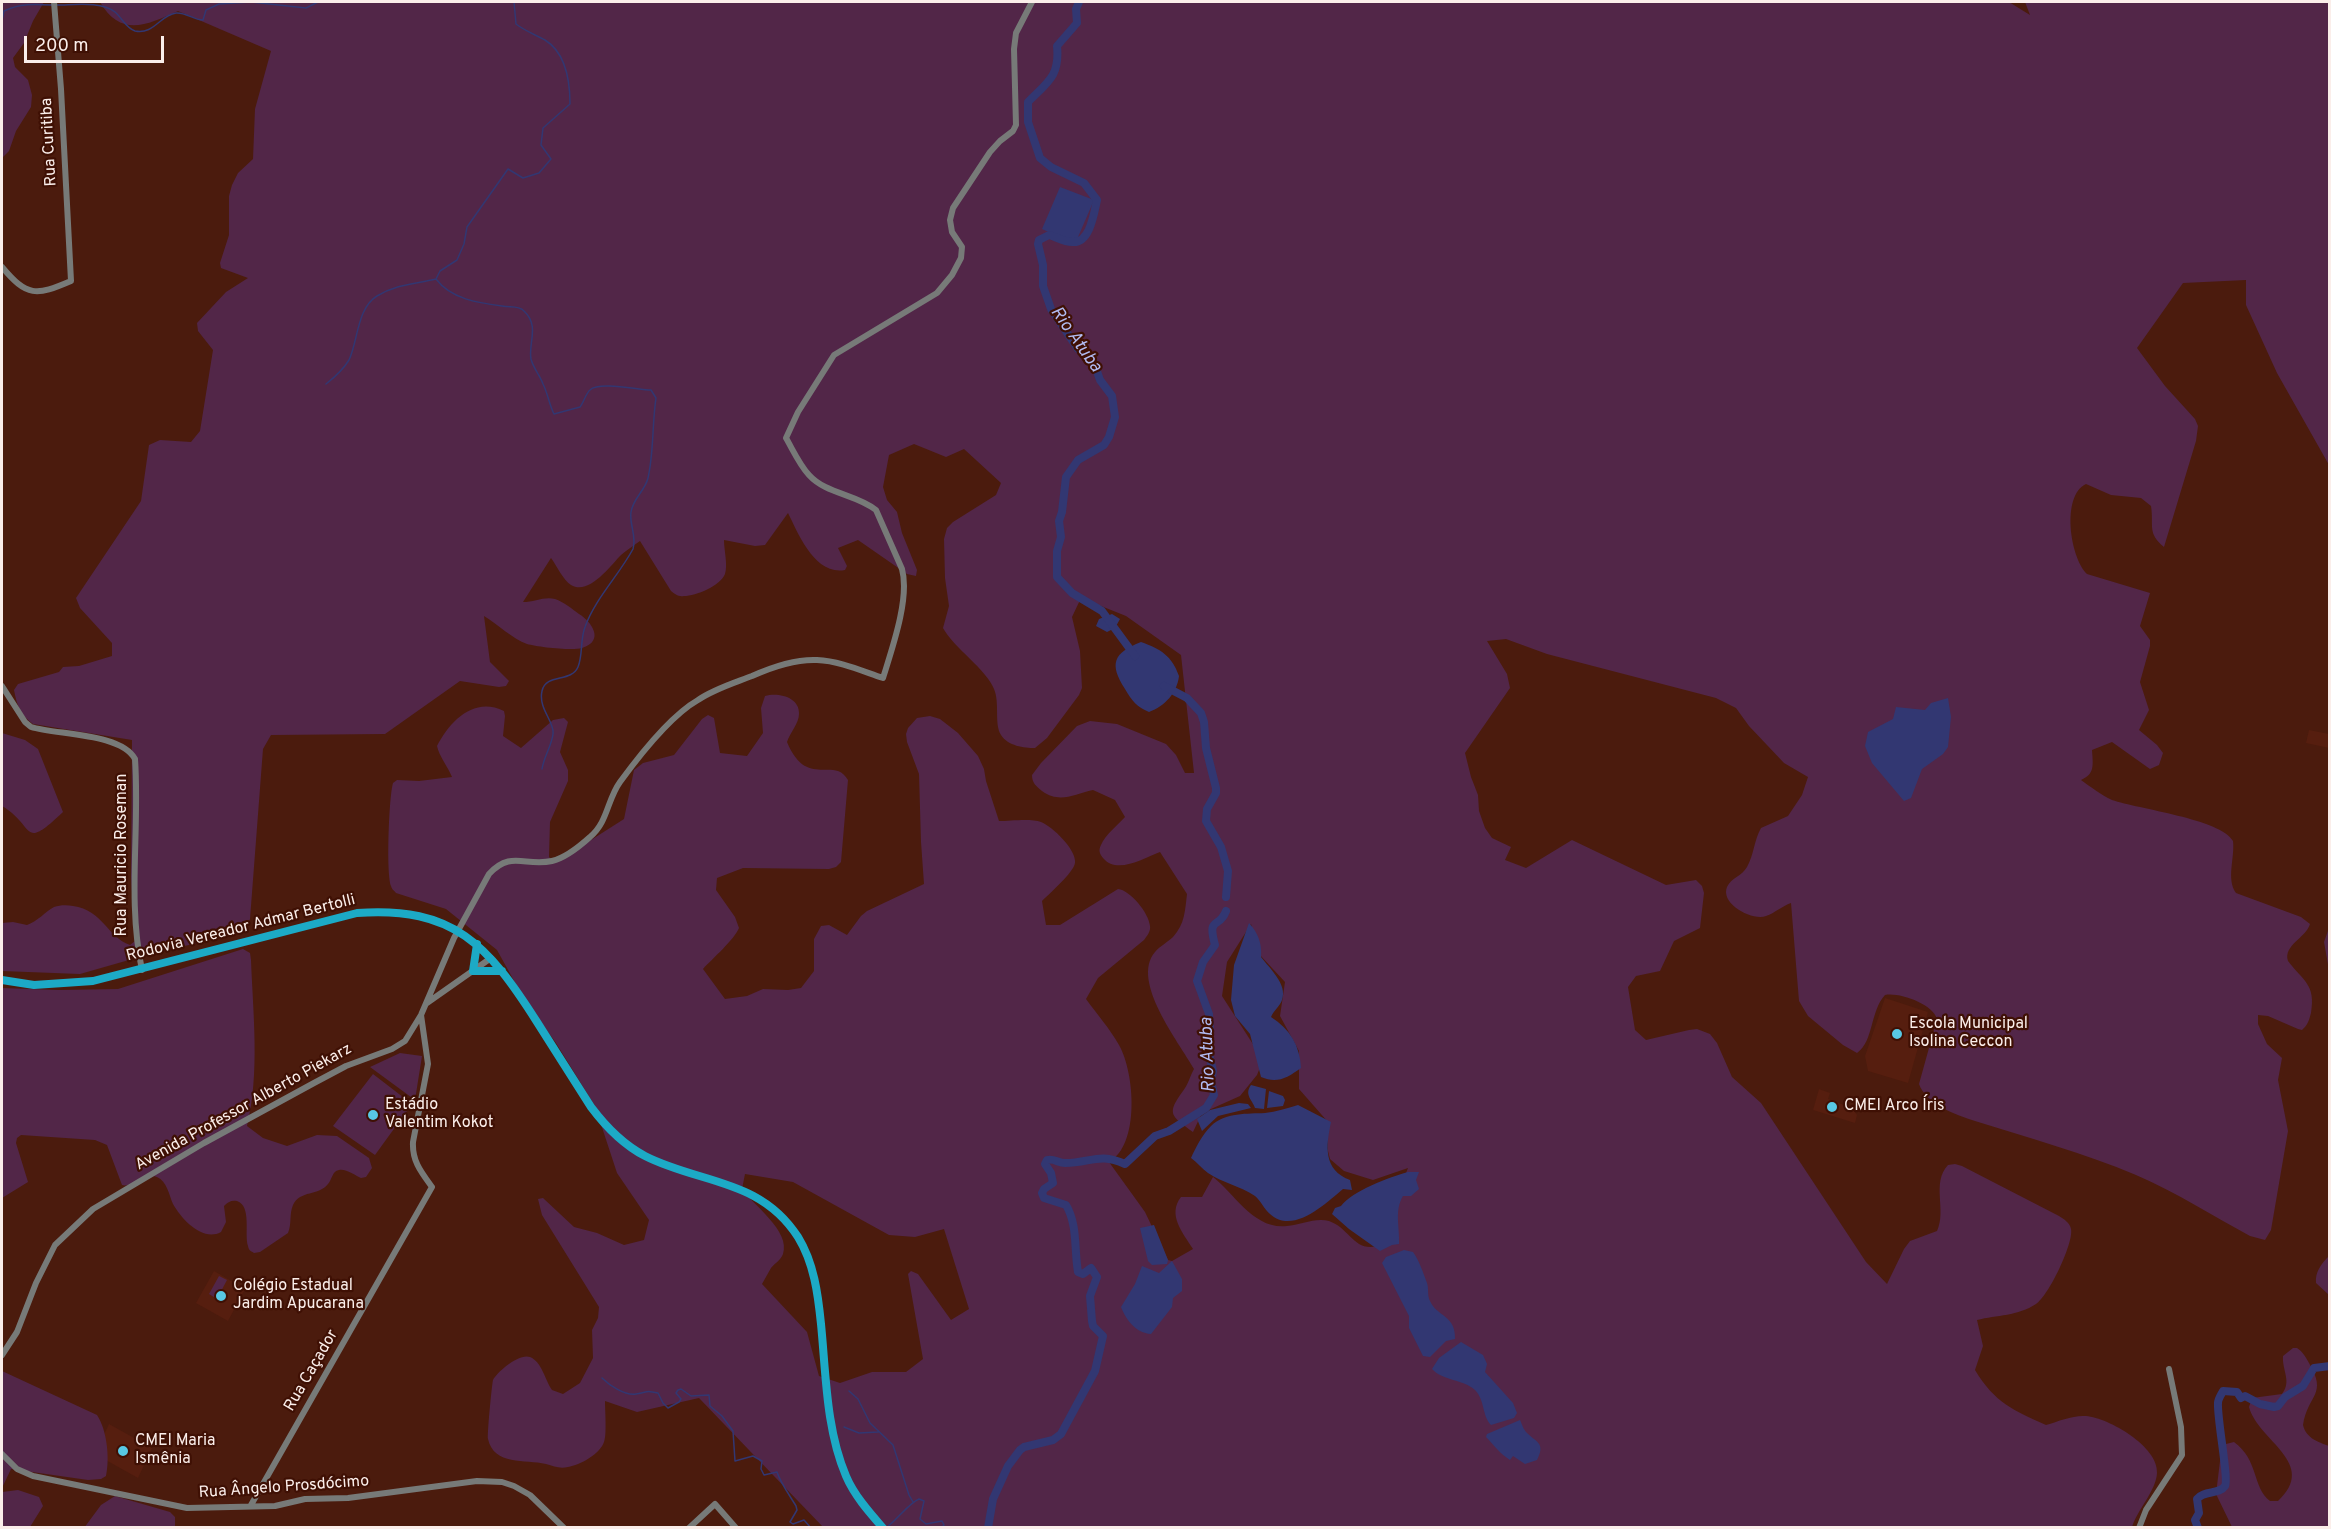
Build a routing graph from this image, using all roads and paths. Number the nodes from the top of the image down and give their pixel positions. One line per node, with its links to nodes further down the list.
1 (54, 2): 3 (street, Rua Curitiba)
2 (1032, 2): 11 (street, Avenida Professor Alberto Piekarz)
3 (2, 267)
4 (2, 686): 7 (street, Rua Mauricio Roseman)
5 (477, 944): 6 (highway, Rodovia Vereador Admar Bertolli); 7 (highway, Rodovia Vereador Admar Bertolli); 8 (highway)
6 (491, 958): 8 (street); 9 (highway, Rodovia Vereador Admar Bertolli)
7 (142, 970): 10 (highway, Rodovia Vereador Admar Bertolli)
8 (473, 971): 9 (highway); 11 (street)
9 (502, 971): 20 (highway, Rodovia Vereador Admar Bertolli)
10 (2, 980)
11 (426, 1003): 12 (street, Avenida Professor Alberto Piekarz)
12 (421, 1015): 13 (street, Avenida Professor Alberto Piekarz); 16 (street, Rua Caçador)
13 (2, 1355)
14 (2169, 1369): 21 (street)
15 (2, 1454): 16 (street, Rua Ângelo Prosdócimo)
16 (251, 1505): 17 (street, Rua Ângelo Prosdócimo)
17 (564, 1527)
18 (690, 1527): 19 (street)
19 (736, 1527)
20 (883, 1527)
21 (2139, 1527)

